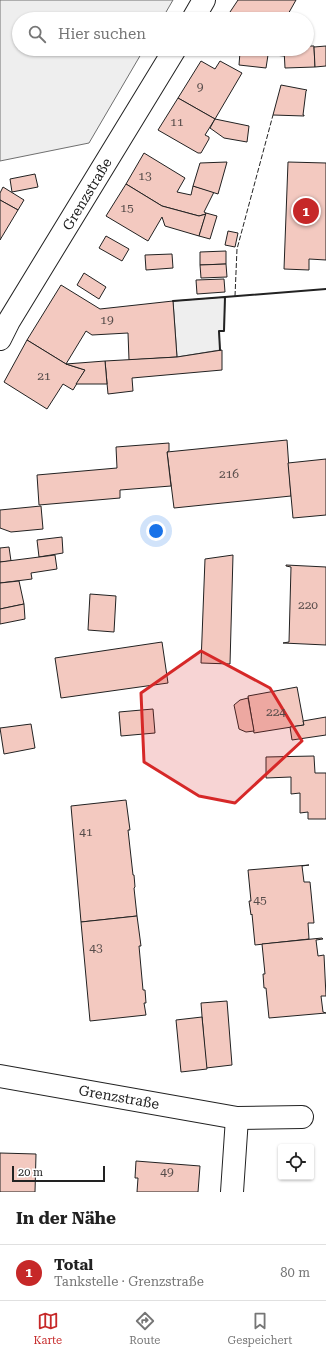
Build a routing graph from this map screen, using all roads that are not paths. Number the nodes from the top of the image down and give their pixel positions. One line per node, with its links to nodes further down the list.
1 (204, 0): 2 (street)
2 (197, 12)
3 (171, 56): 4 (street, Grenzstraße)
4 (0, 339)
5 (0, 1076): 7 (street, Grenzstraße)
6 (302, 1117): 7 (street, Grenzstraße)
7 (238, 1118): 8 (street)
8 (232, 1192)

